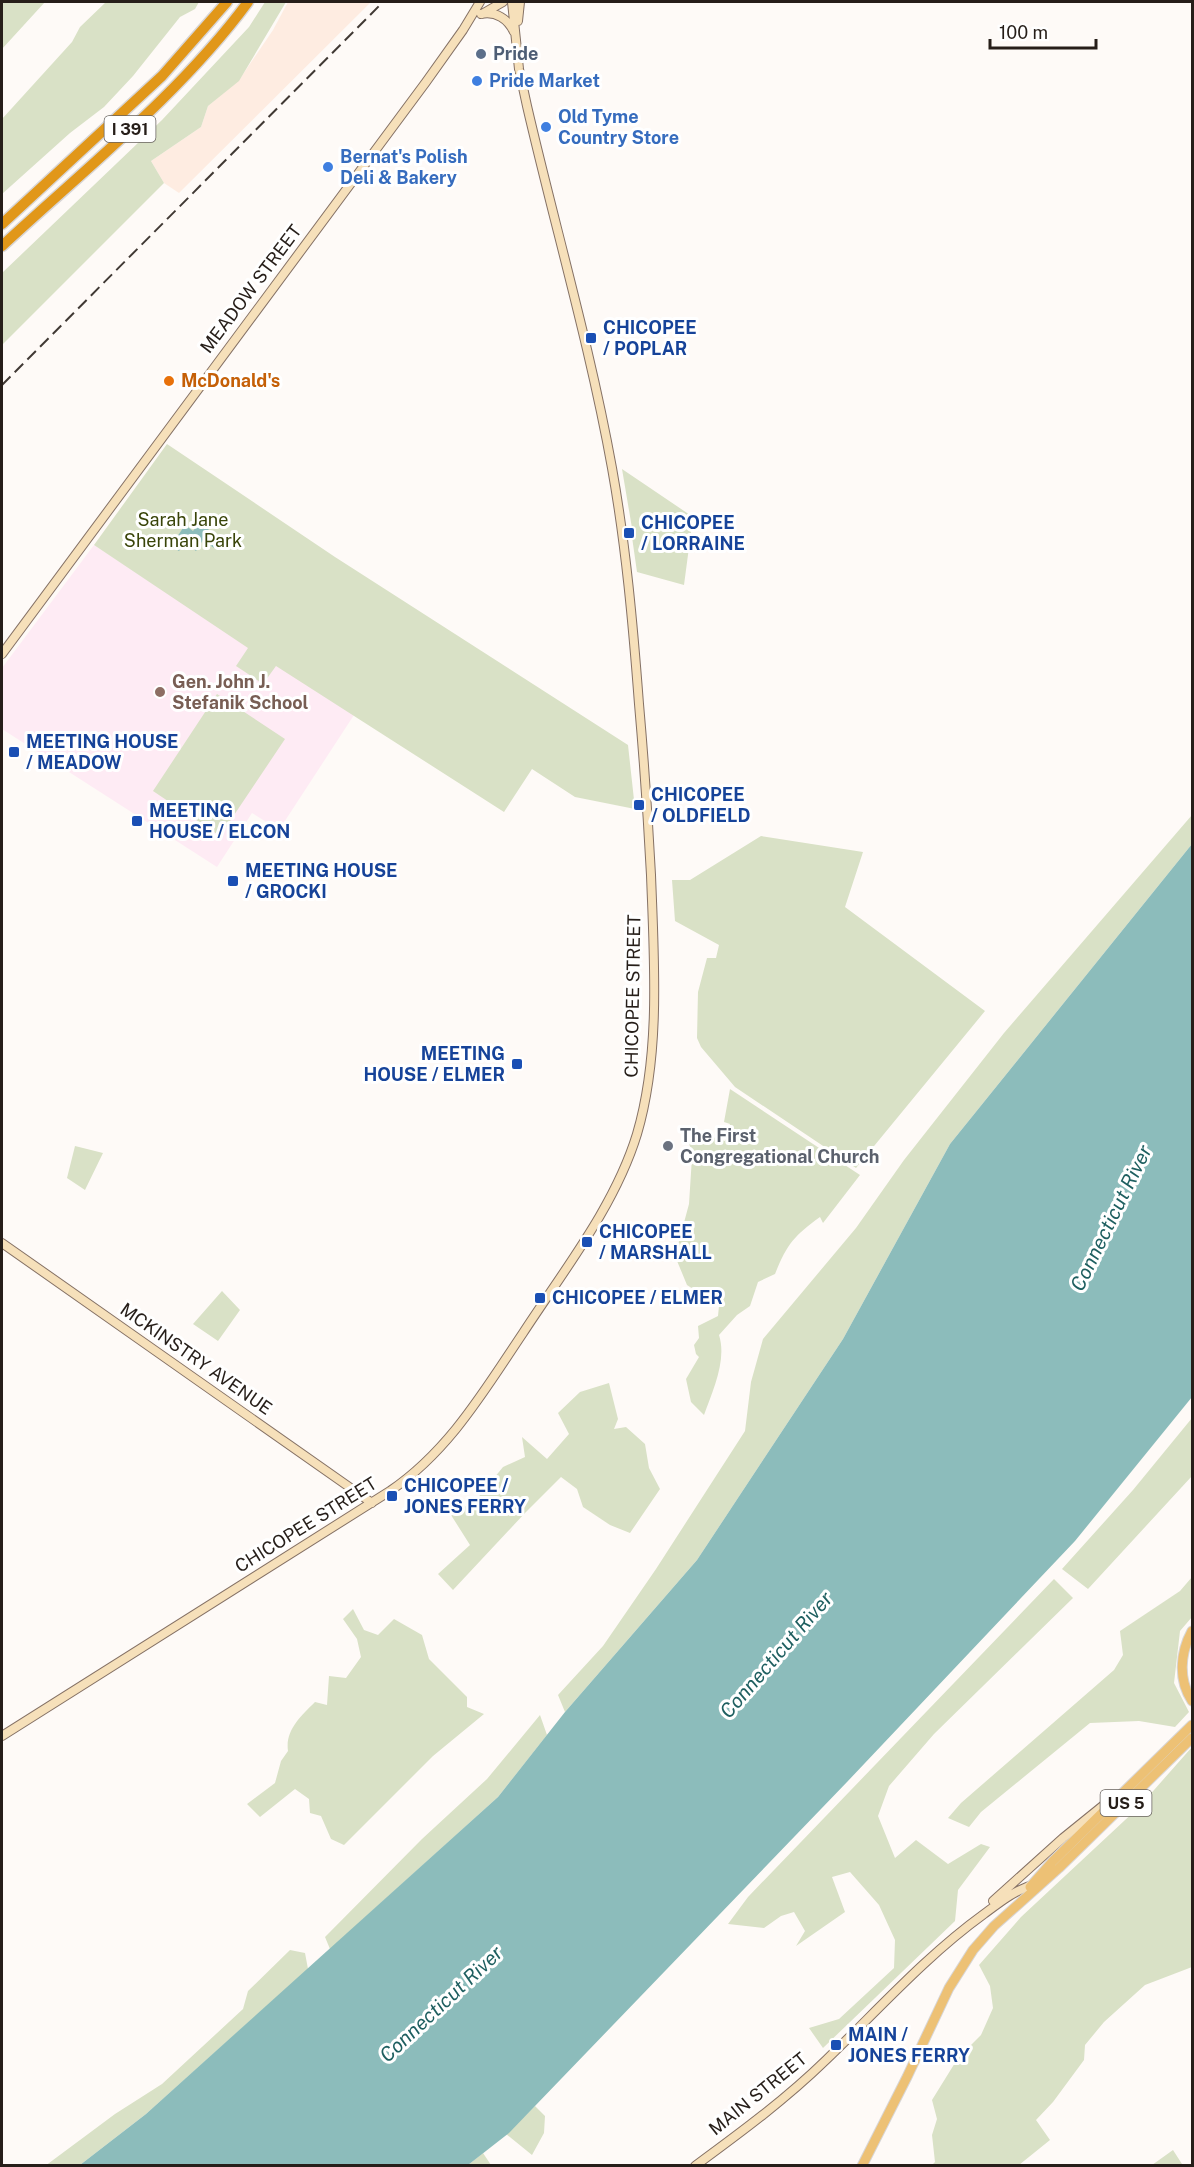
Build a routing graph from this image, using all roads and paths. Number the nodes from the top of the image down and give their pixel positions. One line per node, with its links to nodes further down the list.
1 (227, 2): 10 (highway, I 391)
2 (248, 2): 11 (highway, I 391)
3 (480, 2): 8 (main road, MEADOW STREET)
4 (502, 2): 7 (main road, MEADOW STREET)
5 (512, 2): 9 (main road, CHICOPEE STREET)
6 (520, 2): 9 (main road, CHICOPEE STREET)
7 (481, 14): 8 (main road, MEADOW STREET); 9 (main road)
8 (463, 30): 12 (main road, MEADOW STREET)
9 (517, 46): 14 (main road, CHICOPEE STREET)
10 (2, 224)
11 (2, 246)
12 (2, 654)
13 (2, 1243): 14 (main road, MCKINSTRY AVENUE)
14 (372, 1503): 18 (main road, CHICOPEE STREET)
15 (1192, 1631): 16 (main road)
16 (1192, 1701)
17 (1192, 1725): 20 (main road, MAIN STREET / US 5)
18 (2, 1736)
19 (1192, 1738): 21 (main road, US 5)
20 (1142, 1775): 21 (main road, MAIN STREET / US 5); 25 (main road, MAIN STREET)
21 (1056, 1865): 22 (main road, US 5); 23 (main road, US 5)
22 (1044, 1881): 23 (main road, MAIN STREET); 24 (main road, US 5)
23 (1033, 1884): 24 (main road, US 5); 25 (main road, MAIN STREET)
24 (1018, 1903): 27 (main road, US 5)
25 (971, 1923): 26 (main road, MAIN STREET)
26 (695, 2166)
27 (862, 2166)

